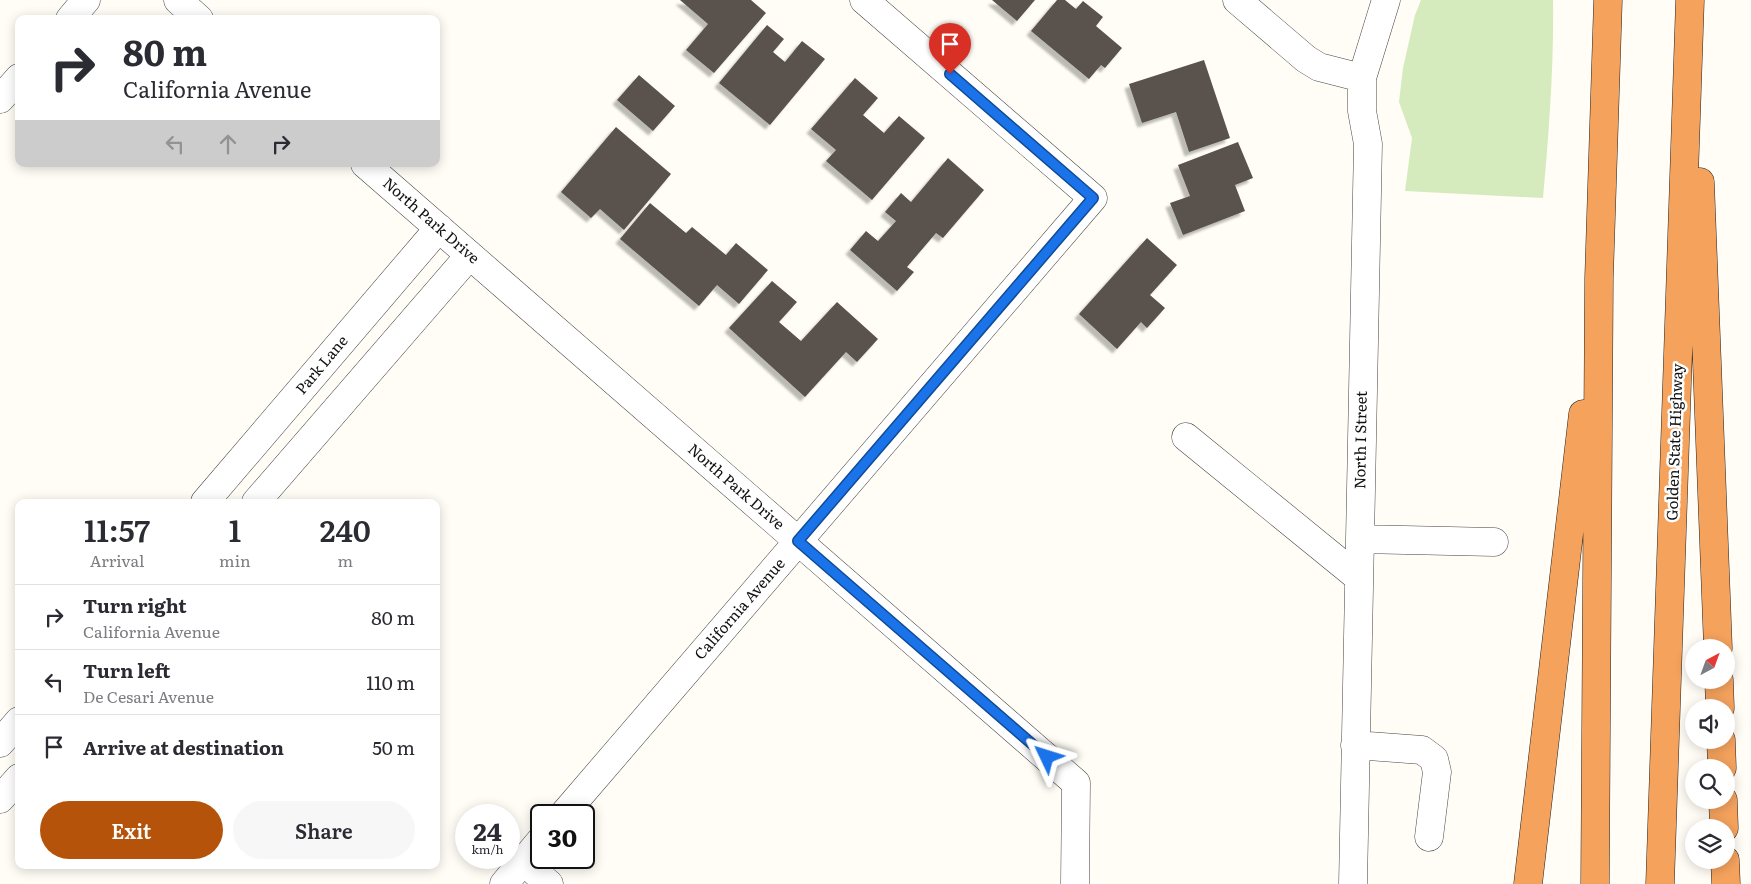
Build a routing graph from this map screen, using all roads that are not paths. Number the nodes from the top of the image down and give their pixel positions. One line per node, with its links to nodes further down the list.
1 (86, 0): 8 (street)
2 (178, 0): 9 (street)
3 (864, 0): 21 (street, California Avenue)
4 (1237, 0): 10 (street)
5 (1386, 0): 10 (street, North I Street)
6 (1608, 0): 16 (highway)
7 (1692, 0): 24 (highway); 41 (highway, Golden State Highway)
8 (73, 15)
9 (195, 15)
10 (1362, 78): 20 (street, North I Street)
11 (15, 82): 12 (street)
12 (0, 99)
13 (368, 167): 14 (street, North Park Drive)
14 (439, 228): 15 (street, North Park Drive); 18 (street, Park Lane)
15 (470, 256): 19 (street); 21 (street, North Park Drive)
16 (1599, 278): 39 (highway); 40 (highway)
17 (1186, 437): 23 (street)
18 (208, 499)
19 (259, 499)
20 (1360, 538): 22 (street); 23 (street, North I Street)
21 (798, 541): 30 (street, California Avenue); 37 (street, North Park Drive)
22 (1494, 542)
23 (1359, 578): 27 (street, North I Street)
24 (1718, 639)
25 (15, 726): 26 (street)
26 (0, 743)
27 (1355, 745): 31 (street); 38 (street, North I Street)
28 (15, 782): 29 (street)
29 (0, 799)
30 (572, 804)
31 (1429, 837)
32 (530, 853): 33 (street)
33 (523, 861): 35 (street); 36 (street)
34 (1725, 869): 42 (highway)
35 (504, 884)
36 (549, 884)
37 (1075, 884)
38 (1353, 884)
39 (1528, 884)
40 (1595, 884)
41 (1660, 884)
42 (1726, 884)

